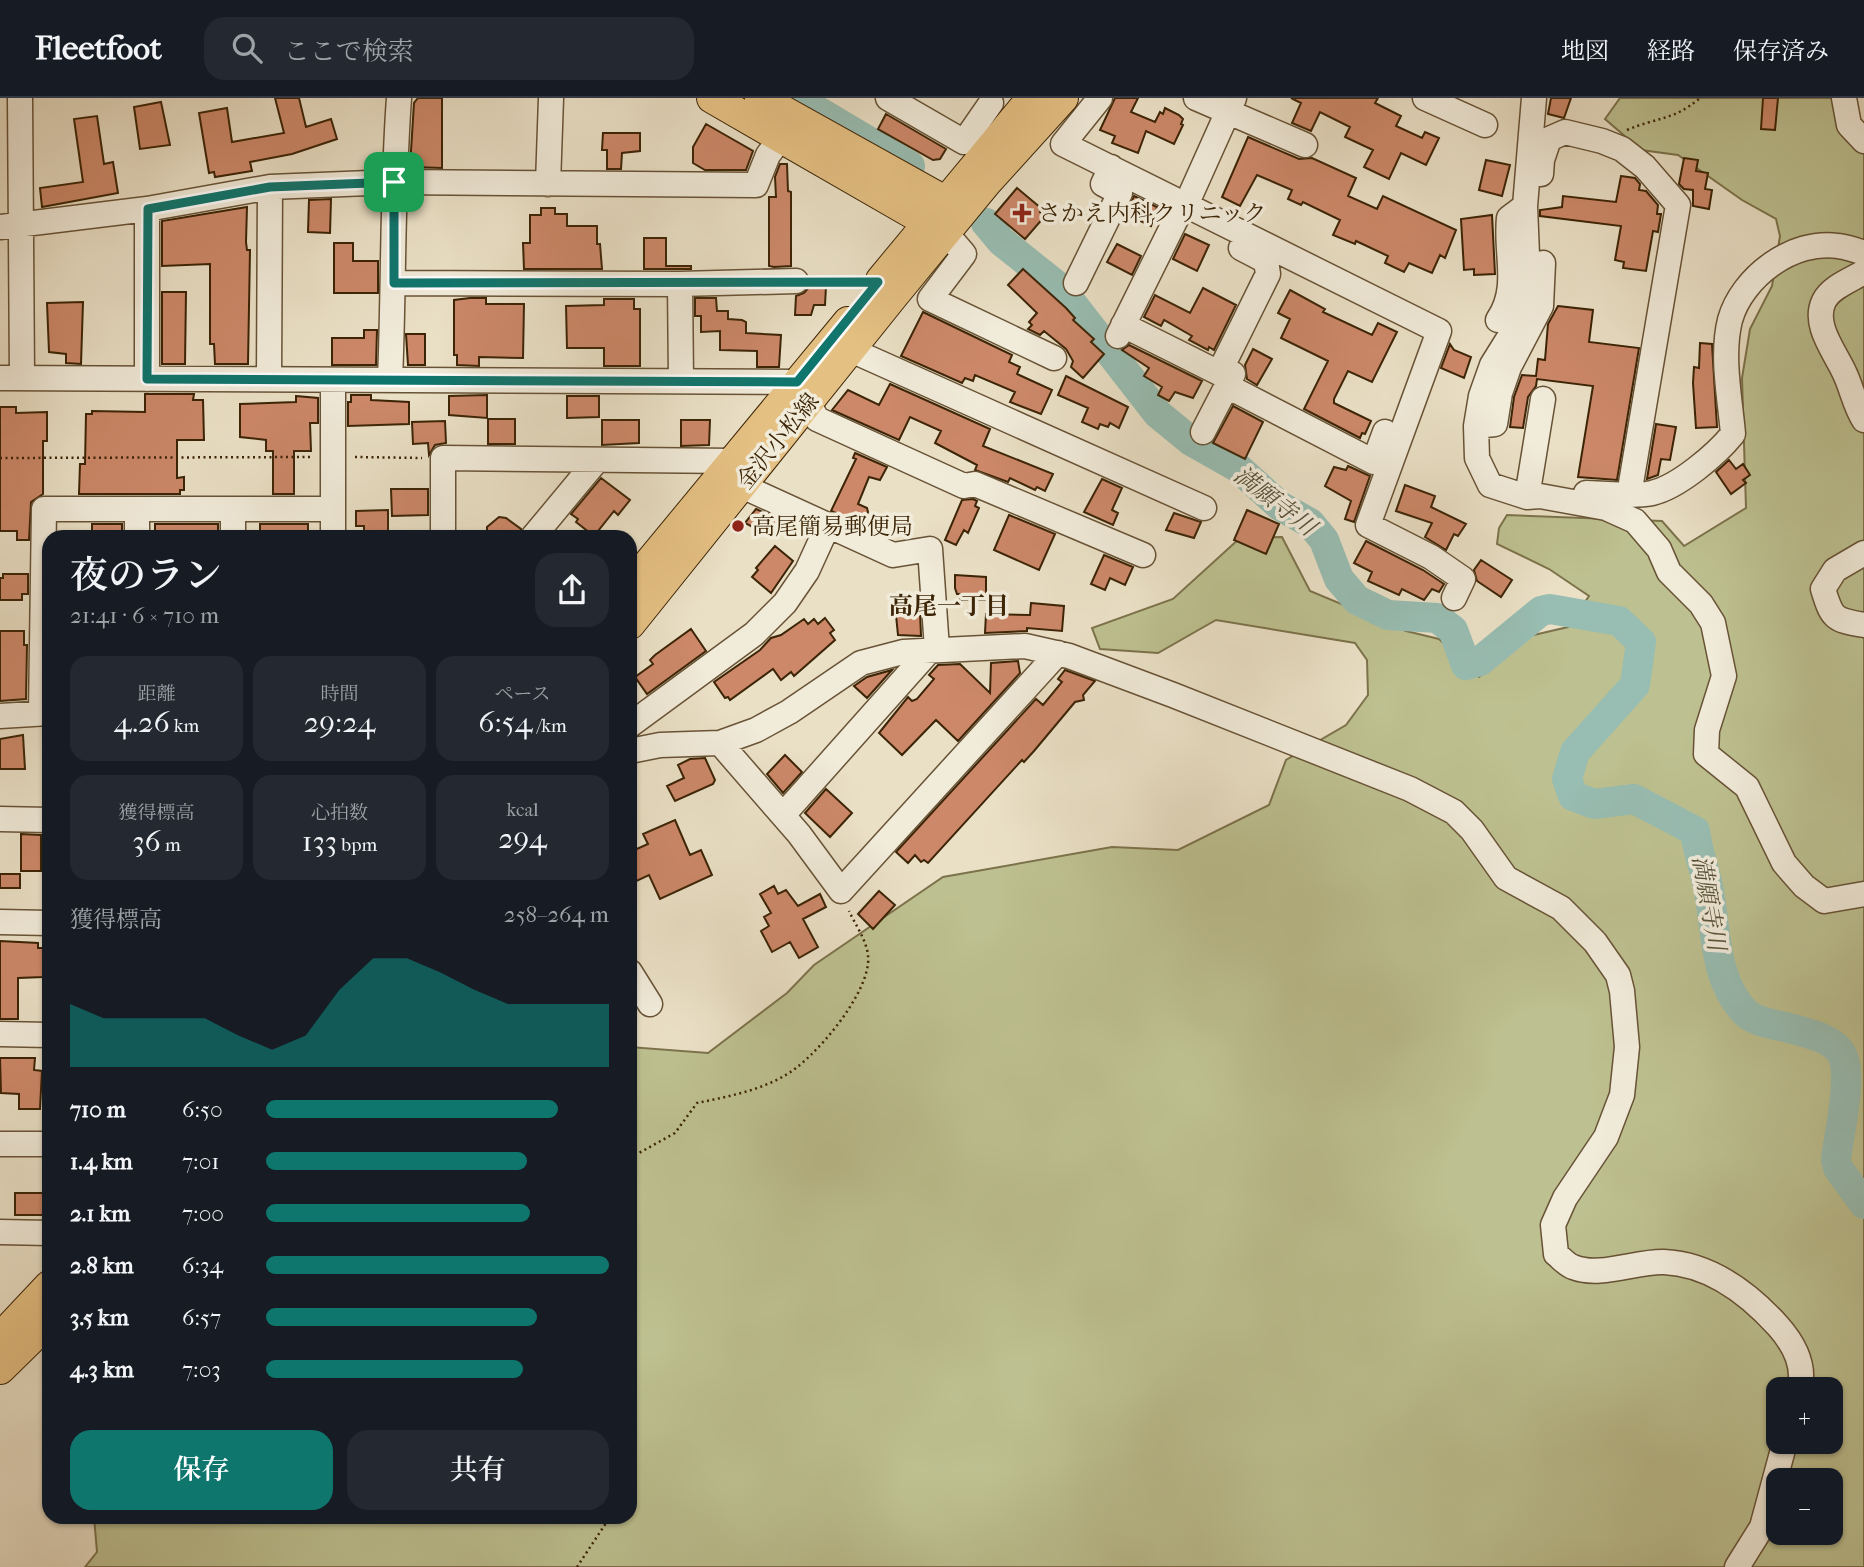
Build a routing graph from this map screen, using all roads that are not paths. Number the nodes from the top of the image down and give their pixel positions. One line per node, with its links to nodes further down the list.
1 (20, 98): 28 (street)
2 (399, 98): 21 (street)
3 (551, 98): 22 (street)
4 (712, 98): 16 (main road)
5 (760, 98): 27 (main road)
6 (888, 98): 14 (street)
7 (1063, 98): 14 (main road, 金沢小松線)
8 (1100, 98): 18 (street)
9 (1196, 98): 13 (street)
10 (1424, 98): 15 (street)
11 (1534, 98): 24 (street)
12 (1844, 98): 17 (street)
13 (1231, 105): 19 (street); 25 (street)
14 (1011, 109): 18 (street); 27 (main road, 金沢小松線)
15 (1485, 125)
16 (780, 139): 22 (street); 27 (main road)
17 (1864, 141)
18 (1063, 144): 20 (street)
19 (1305, 145)
20 (1111, 167): 25 (street); 34 (street)
21 (394, 182): 22 (street); 23 (street); 33 (street)
22 (548, 184)
23 (270, 187): 26 (street); 41 (street)
24 (1525, 206): 36 (street); 49 (street)
25 (1180, 207): 25 (street); 30 (street)
26 (148, 209): 28 (street); 40 (street)
27 (946, 217): 37 (main road, 金沢小松線); 38 (street); 46 (main road, 金沢小松線)
28 (10, 226): 39 (street)
29 (1864, 253): 53 (street)
30 (1286, 263): 45 (street); 45 (street); 70 (street)
31 (1864, 272): 48 (street)
32 (796, 281): 35 (street)
33 (394, 283): 35 (street); 43 (street)
34 (1076, 283)
35 (680, 284): 44 (street)
36 (1498, 320)
37 (851, 350): 46 (main road, 金沢小松線); 56 (street)
38 (1054, 358)
39 (11, 378): 40 (street)
40 (147, 379): 41 (street)
41 (269, 379): 42 (street)
42 (333, 380): 43 (street); 57 (street)
43 (390, 380): 44 (street)
44 (681, 381): 46 (street)
45 (1227, 386): 50 (street)
46 (803, 393): 52 (main road, 金沢小松線); 68 (street)
47 (1542, 398): 54 (street)
48 (1864, 420)
49 (1476, 426): 53 (street); 54 (street)
50 (1203, 432)
51 (597, 460): 52 (street); 65 (street); 66 (street)
52 (738, 474): 60 (street); 69 (main road, 金沢小松線); 71 (main road, 金沢小松線)
53 (1629, 495): 55 (street)
54 (1527, 497): 55 (street)
55 (1551, 498): 85 (street)
56 (1204, 508)
57 (333, 509): 59 (street); 64 (street)
58 (137, 510): 59 (street); 61 (street); 62 (street)
59 (233, 510): 63 (street)
60 (828, 526): 73 (street); 77 (street)
61 (44, 530)
62 (137, 530)
63 (233, 530)
64 (333, 530)
65 (443, 530)
66 (539, 530)
67 (1864, 553): 72 (street)
68 (1143, 555)
69 (637, 579)
70 (1454, 598)
71 (637, 614)
72 (1864, 625)
73 (933, 650): 74 (street); 78 (street); 82 (street)
74 (1058, 653): 82 (street); 100 (street)
75 (42, 713): 76 (street)
76 (0, 716)
77 (637, 719)
78 (720, 743): 79 (street); 82 (street)
79 (675, 745): 80 (street); 81 (street)
80 (637, 750)
81 (637, 762)
82 (783, 815)
83 (0, 819): 84 (street)
84 (42, 820)
85 (1864, 894)
86 (0, 922): 87 (street)
87 (42, 923)
88 (637, 983): 89 (street)
89 (650, 1004)
90 (0, 1034): 91 (street)
91 (42, 1035)
92 (0, 1144): 93 (street)
93 (42, 1144)
94 (0, 1232): 95 (street)
95 (42, 1233)
96 (42, 1293): 98 (main road)
97 (42, 1328): 99 (main road)
98 (0, 1338)
99 (0, 1369)
100 (1800, 1377)
101 (1782, 1454): 102 (street)
102 (1737, 1567)

